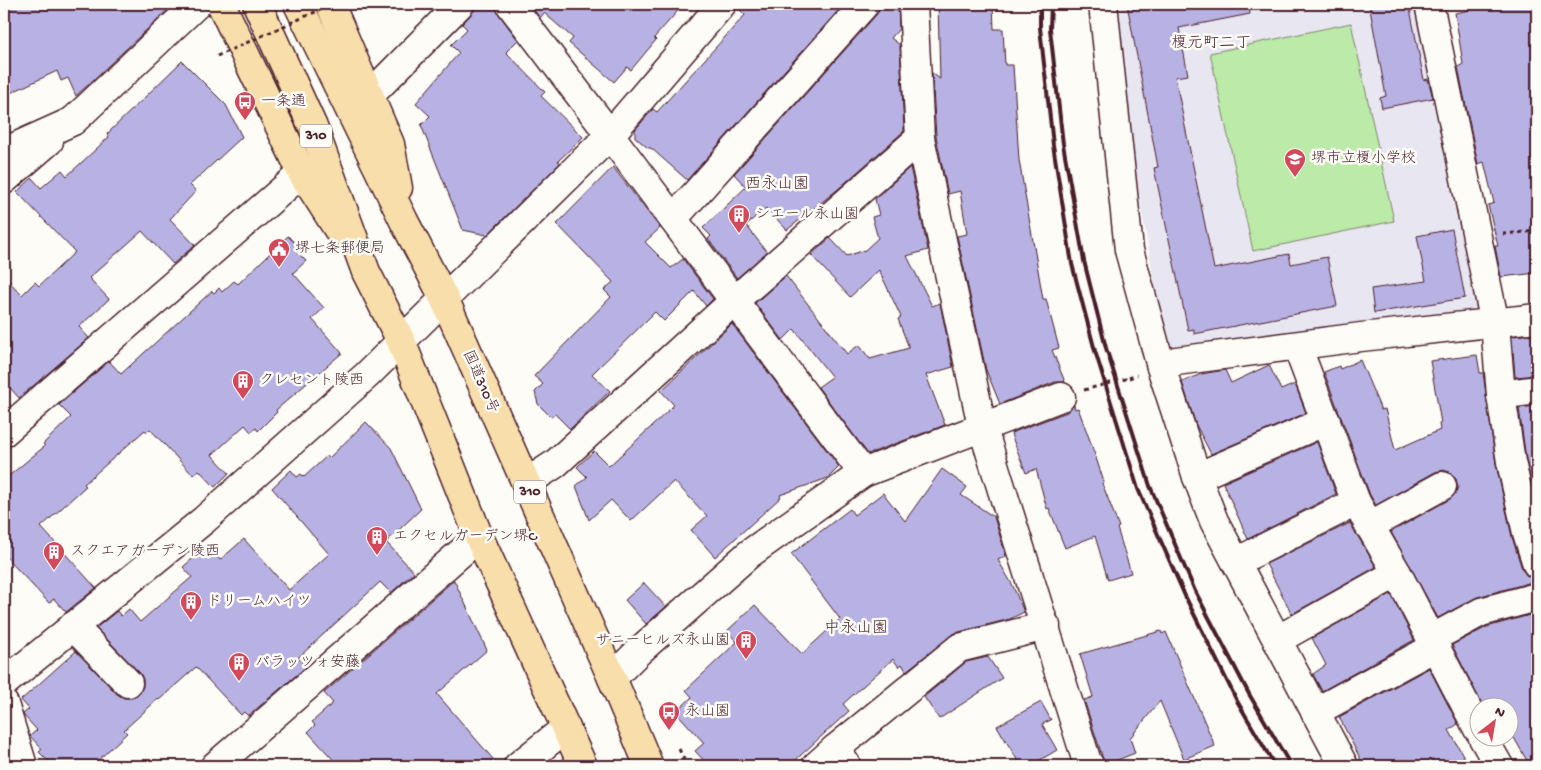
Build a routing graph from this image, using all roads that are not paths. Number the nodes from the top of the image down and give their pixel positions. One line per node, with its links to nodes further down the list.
1 (197, 4): 14 (street)
2 (220, 4): 18 (highway)
3 (258, 4): 22 (highway, 310)
4 (298, 4): 21 (highway, 国道310号 / 310)
5 (331, 4): 13 (highway)
6 (460, 4): 13 (street)
7 (510, 4): 15 (street)
8 (722, 4): 15 (street)
9 (864, 4): 20 (street)
10 (913, 4): 16 (street)
11 (1102, 4): 29 (street)
12 (1429, 4): 26 (street)
13 (370, 95): 21 (highway)
14 (73, 121): 17 (street); 19 (street)
15 (610, 135): 20 (street); 23 (street)
16 (920, 138): 24 (street); 34 (street)
17 (4, 152)
18 (302, 173): 22 (highway); 35 (street)
19 (4, 180)
20 (673, 219): 24 (street)
21 (404, 222): 23 (highway, 国道310号 / 310)
22 (366, 272): 27 (highway, 310)
23 (444, 298): 27 (street); 38 (highway, 国道310号 / 310)
24 (734, 301): 36 (street); 38 (street)
25 (1537, 318): 26 (street)
26 (1495, 324): 28 (street); 32 (street)
27 (400, 341): 43 (highway, 310); 48 (street)
28 (1297, 346): 29 (street); 33 (street)
29 (1161, 367): 37 (street)
30 (1537, 390): 32 (street)
31 (1073, 393): 34 (street)
32 (1501, 395): 40 (street)
33 (1326, 421): 37 (street); 41 (street)
34 (982, 426): 36 (street); 49 (street)
35 (4, 432)
36 (863, 473): 52 (street)
37 (1197, 477): 44 (street)
38 (526, 484): 52 (highway, 国道310号 / 310)
39 (1442, 486): 42 (street)
40 (1528, 490): 45 (street)
41 (1356, 502): 42 (street); 44 (street)
42 (1370, 526): 46 (street)
43 (479, 537): 58 (highway, 310); 62 (street)
44 (1236, 562): 50 (street)
45 (1537, 564)
46 (1397, 573): 50 (street); 51 (street)
47 (1537, 597): 51 (street)
48 (73, 626): 53 (street); 54 (street)
49 (1046, 626): 60 (street); 66 (street)
50 (1277, 640): 57 (street)
51 (1433, 643): 56 (street); 57 (street)
52 (612, 678): 65 (highway, 国道310号 / 310)
53 (4, 682)
54 (128, 683)
55 (4, 704): 61 (street)
56 (1468, 709)
57 (1315, 712): 67 (street)
58 (566, 728): 63 (street); 64 (highway, 310)
59 (1489, 748): 68 (street)
60 (833, 760)
61 (23, 766)
62 (215, 766)
63 (518, 766)
64 (583, 766)
65 (649, 766)
66 (1090, 766)
67 (1344, 766)
68 (1499, 766)

